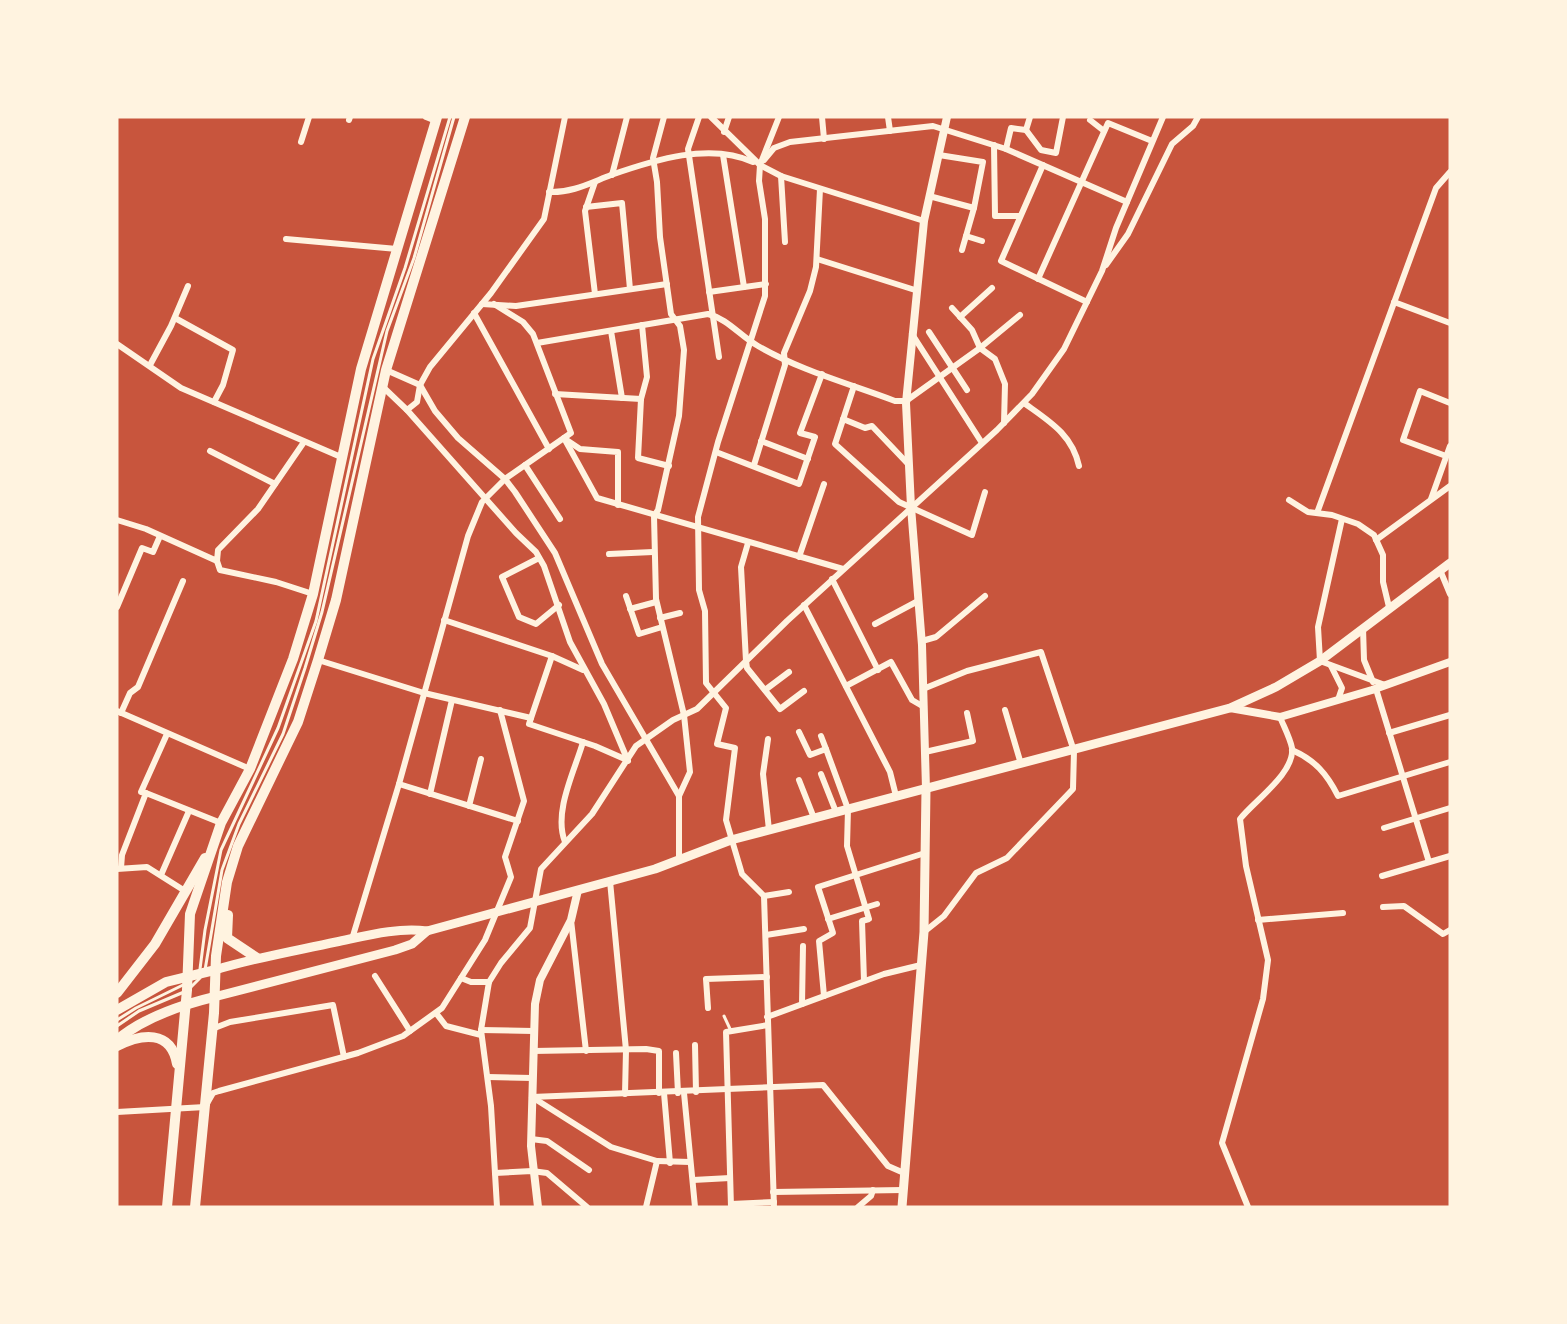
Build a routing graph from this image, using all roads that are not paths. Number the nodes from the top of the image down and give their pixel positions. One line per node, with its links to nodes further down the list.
1 (309, 117): 29 (street)
2 (452, 117): 277 (lane); 277 (lane)
3 (465, 117): 93 (main road)
4 (565, 117): 44 (street)
5 (627, 117): 39 (street)
6 (664, 117): 35 (street)
7 (699, 117): 32 (street)
8 (711, 117): 26 (street)
9 (729, 117): 26 (street)
10 (779, 117): 36 (street)
11 (822, 117): 27 (street)
12 (888, 117): 25 (street)
13 (924, 117): 21 (street)
14 (947, 117): 22 (street)
15 (1030, 117): 23 (street)
16 (1063, 117): 23 (street)
17 (1163, 117): 28 (street)
18 (1198, 117): 58 (street)
19 (433, 118): 55 (main road)
20 (1090, 120): 24 (street)
21 (926, 127): 22 (street); 25 (street)
22 (945, 129): 30 (street); 34 (street)
23 (1026, 130): 31 (street)
24 (1104, 130): 28 (street); 42 (street)
25 (890, 131): 27 (street)
26 (724, 132): 36 (street)
27 (824, 139): 36 (street)
28 (1152, 141): 46 (street)
29 (301, 142)
30 (994, 145): 31 (street); 49 (street)
31 (1006, 148): 37 (street)
32 (689, 153): 33 (street); 35 (street); 67 (street)
33 (723, 155): 36 (street); 63 (street)
34 (939, 155): 45 (street); 48 (street)
35 (654, 163): 39 (street); 60 (street)
36 (760, 165): 40 (street); 61 (street)
37 (1043, 165): 42 (street); 49 (street)
38 (1450, 172): 70 (street)
39 (612, 175): 41 (street)
40 (782, 176): 43 (street); 54 (street)
41 (596, 181): 44 (street); 47 (street)
42 (1082, 182): 46 (street); 59 (street)
43 (820, 189): 50 (street); 57 (street)
44 (549, 192): 71 (street)
45 (929, 196): 48 (street); 50 (street)
46 (1127, 202): 58 (street)
47 (586, 207): 65 (street); 68 (street)
48 (974, 208): 51 (street)
49 (1019, 216): 59 (street)
50 (924, 221): 66 (street)
51 (966, 236): 53 (street); 56 (street)
52 (286, 239): 55 (street)
53 (982, 241)
54 (785, 242)
55 (397, 249): 119 (main road)
56 (962, 250)
57 (817, 259): 66 (street); 90 (street)
58 (1101, 271): 69 (street)
59 (1038, 279): 69 (street)
60 (667, 284): 65 (street); 79 (street)
61 (766, 284): 63 (street); 85 (street)
62 (188, 286): 78 (street)
63 (744, 287): 67 (street)
64 (992, 288): 77 (street)
65 (630, 289): 68 (street)
66 (915, 290): 84 (street)
67 (709, 292): 75 (street)
68 (595, 294): 72 (street)
69 (1087, 302): 105 (street)
70 (1394, 302): 80 (street); 136 (street)
71 (482, 304): 72 (street); 74 (street)
72 (494, 304): 86 (street)
73 (952, 308): 77 (street)
74 (474, 313): 96 (street); 115 (street)
75 (713, 315): 79 (street); 85 (street); 89 (street)
76 (1020, 315): 88 (street)
77 (960, 317): 88 (street)
78 (175, 318): 91 (street); 104 (street)
79 (677, 319): 81 (street); 124 (street)
80 (1450, 323)
81 (642, 325): 82 (street); 102 (street)
82 (611, 331): 86 (street); 101 (street)
83 (929, 332): 92 (street)
84 (912, 333): 95 (street); 103 (street)
85 (751, 342): 90 (street); 117 (street)
86 (537, 343): 100 (street)
87 (117, 344): 91 (street)
88 (980, 348): 92 (street); 109 (street)
89 (719, 357)
90 (785, 358): 94 (street); 111 (street)
91 (150, 365): 104 (street)
92 (952, 368): 95 (street); 99 (street)
93 (386, 370): 96 (street); 98 (main road)
94 (822, 374): 97 (street); 120 (street)
95 (939, 377): 103 (street); 113 (street)
96 (420, 386): 107 (street); 126 (street)
97 (854, 386): 103 (street); 108 (street)
98 (383, 387): 107 (street); 175 (main road)
99 (967, 390)
100 (555, 394): 101 (street); 110 (street)
101 (622, 398): 102 (street)
102 (641, 399): 124 (street)
103 (906, 401): 123 (street)
104 (214, 402): 112 (street)
105 (1024, 403): 109 (street); 125 (street)
106 (1450, 403): 118 (street)
107 (406, 410): 131 (street)
108 (843, 418): 123 (street); 135 (street)
109 (1004, 423): 113 (street)
110 (564, 438): 115 (street); 134 (street); 134 (street)
111 (761, 441): 120 (street); 122 (street)
112 (304, 442): 119 (street); 127 (street)
113 (982, 443): 135 (street)
114 (1450, 446): 118 (street)
115 (549, 449): 121 (street)
116 (210, 452): 127 (street)
117 (716, 452): 122 (street); 141 (street)
118 (1446, 456): 133 (street)
119 (341, 457): 155 (main road)
120 (808, 459): 122 (street)
121 (525, 465): 126 (street); 138 (street)
122 (753, 465)
123 (909, 465): 135 (street)
124 (669, 466): 137 (street)
125 (1079, 466)
126 (505, 479): 131 (street); 207 (street)
127 (275, 484): 149 (street)
128 (824, 484): 147 (street)
129 (1450, 486): 133 (street)
130 (985, 492): 135 (street)
131 (486, 498): 148 (street); 169 (street)
132 (1289, 500): 136 (street)
133 (1431, 500): 143 (street)
134 (618, 505): 137 (street)
135 (911, 507): 151 (street); 161 (street)
136 (1317, 513): 139 (street)
137 (654, 516): 141 (street); 145 (street)
138 (560, 519)
139 (1342, 519): 143 (street); 176 (street)
140 (117, 520): 142 (street)
141 (698, 529): 144 (street); 189 (street)
142 (160, 536): 149 (street); 159 (street)
143 (1376, 540): 165 (street)
144 (748, 543): 147 (street); 177 (street)
145 (653, 552): 146 (street); 160 (street)
146 (609, 554)
147 (799, 557): 151 (street)
148 (539, 558): 162 (street); 162 (street)
149 (217, 561): 155 (street)
150 (1450, 563): 152 (main road)
151 (843, 569): 153 (street)
152 (1440, 570): 156 (street); 165 (main road)
153 (832, 579): 163 (street); 181 (street)
154 (183, 581): 196 (street)
155 (313, 594): 217 (main road)
156 (1450, 594)
157 (626, 596): 166 (street)
158 (985, 596): 173 (street)
159 (119, 598): 164 (street)
160 (656, 602): 166 (street); 168 (street)
161 (918, 602): 170 (street); 173 (street)
162 (559, 605): 180 (street)
163 (804, 605): 177 (street); 183 (street)
164 (117, 607)
165 (1389, 607): 172 (main road)
166 (630, 609): 171 (street)
167 (680, 613): 168 (street)
168 (660, 618): 171 (street)
169 (444, 620): 174 (street); 188 (street)
170 (875, 624)
171 (662, 627): 198 (street)
172 (1363, 627): 176 (main road); 184 (street)
173 (922, 641): 185 (street)
174 (552, 656): 180 (street); 201 (street)
175 (318, 660): 188 (street); 241 (main road)
176 (1320, 660): 179 (street); 193 (main road)
177 (746, 661): 186 (street); 189 (street)
178 (1450, 662): 184 (street)
179 (1330, 666): 184 (street); 191 (street)
180 (583, 670): 214 (street)
181 (878, 670): 183 (street); 192 (street)
182 (789, 672): 186 (street)
183 (846, 686): 226 (street)
184 (1375, 686): 191 (street); 203 (street)
185 (923, 689): 192 (street); 211 (street)
186 (765, 690): 187 (street)
187 (804, 691)
188 (424, 693): 190 (street); 221 (street)
189 (713, 693): 198 (street); 238 (street)
190 (452, 700): 194 (street); 224 (street)
191 (1338, 700): 200 (street)
192 (924, 707): 212 (street)
193 (1230, 708): 200 (street); 211 (main road)
194 (500, 710): 201 (street); 234 (street)
195 (1005, 710): 216 (street)
196 (119, 712): 204 (street)
197 (967, 713): 212 (street)
198 (684, 715): 207 (street); 225 (street)
199 (1450, 715): 203 (street)
200 (1280, 717): 210 (street)
201 (531, 718): 208 (street)
202 (799, 732): 209 (street)
203 (1389, 733): 219 (street)
204 (167, 734): 217 (street); 223 (street)
205 (821, 736): 209 (street)
206 (768, 739): 237 (street)
207 (645, 740): 214 (street); 225 (street)
208 (583, 742): 214 (street); 239 (street)
209 (826, 749): 229 (street)
210 (1292, 750): 219 (street); 263 (street)
211 (1074, 751): 216 (main road); 267 (street)
212 (925, 752): 222 (street)
213 (481, 759): 227 (street)
214 (628, 760): 239 (street)
215 (1450, 762): 219 (street)
216 (1021, 764): 222 (main road)
217 (250, 770): 235 (main road)
218 (821, 774): 231 (street)
219 (1403, 777): 233 (street)
220 (799, 780): 232 (street)
221 (399, 784): 224 (street); 269 (street)
222 (926, 789): 226 (main road); 242 (main road)
223 (146, 794): 230 (street); 246 (street)
224 (430, 794): 227 (street)
225 (679, 796): 244 (street)
226 (896, 796): 229 (main road)
227 (469, 806): 234 (street)
228 (1450, 808): 233 (street)
229 (848, 809): 231 (main road); 247 (street)
230 (189, 811): 235 (street); 248 (street)
231 (837, 812): 232 (main road)
232 (814, 818): 237 (main road)
233 (1415, 819): 236 (street); 245 (street)
234 (518, 821): 259 (street)
235 (221, 824): 240 (main road)
236 (1384, 828)
237 (769, 830): 238 (main road)
238 (731, 840): 244 (main road); 254 (street)
239 (565, 842): 255 (street)
240 (213, 845): 252 (main road); 277 (main road)
241 (238, 846): 271 (main road); 273 (main road)
242 (925, 853): 247 (street); 267 (main road)
243 (1450, 856): 245 (street)
244 (679, 860): 250 (main road)
245 (1429, 862): 249 (street)
246 (119, 869): 248 (street)
247 (855, 874): 257 (street); 261 (street)
248 (161, 875): 252 (street)
249 (1382, 876)
250 (610, 880): 251 (main road); 301 (street)
251 (578, 890): 255 (main road); 262 (street)
252 (184, 891): 280 (main road)
253 (789, 892): 254 (street)
254 (764, 896): 268 (street)
255 (535, 903): 259 (main road); 279 (street)
256 (877, 904): 257 (street)
257 (866, 907): 261 (street); 278 (street)
258 (1383, 907): 265 (street)
259 (496, 912): 266 (main road); 276 (street)
260 (1343, 913): 263 (street)
261 (828, 919): 281 (street)
262 (571, 920): 295 (street); 303 (street)
263 (1258, 920): 343 (street)
264 (804, 929): 268 (street)
265 (1450, 930)
266 (427, 931): 269 (main road); 282 (main road)
267 (924, 932): 272 (main road)
268 (766, 935): 275 (street)
269 (352, 939): 271 (main road)
270 (803, 946): 284 (street)
271 (256, 958): 273 (main road)
272 (921, 965): 278 (street); 326 (main road)
273 (215, 970): 277 (main road); 282 (main road)
274 (375, 976): 294 (street)
275 (767, 977): 285 (street); 289 (street)
276 (461, 978): 279 (street); 287 (street)
277 (192, 980): 283 (main road); 286 (main road); 290 (lane); 292 (lane)
278 (864, 981): 281 (street)
279 (489, 982): 297 (street)
280 (117, 993)
281 (824, 996): 284 (street)
282 (214, 998): 283 (main road); 293 (main road)
283 (186, 1004): 298 (main road); 306 (main road)
284 (802, 1004): 289 (street)
285 (708, 1008)
286 (117, 1010)
287 (436, 1013): 294 (street); 297 (street)
288 (724, 1016): 296 (lane)
289 (767, 1017): 291 (street)
290 (117, 1020)
291 (768, 1025): 296 (street); 309 (street)
292 (117, 1026)
293 (212, 1029): 305 (street); 317 (main road)
294 (410, 1031): 305 (street)
295 (533, 1031): 297 (street); 302 (street)
296 (731, 1031): 310 (street)
297 (481, 1032): 307 (street)
298 (117, 1040)
299 (695, 1045): 311 (street)
300 (117, 1046): 306 (main road)
301 (626, 1050): 303 (street); 312 (street); 314 (street)
302 (533, 1051): 303 (street); 308 (street)
303 (586, 1051)
304 (676, 1053): 313 (street)
305 (344, 1057): 317 (street)
306 (178, 1071): 316 (main road)
307 (488, 1077): 308 (street); 325 (street)
308 (532, 1078): 315 (street)
309 (768, 1089): 310 (street); 326 (street); 331 (street)
310 (728, 1091): 311 (street); 327 (street)
311 (696, 1092): 313 (street)
312 (662, 1093): 313 (street); 314 (street); 322 (street)
313 (681, 1093): 321 (street)
314 (625, 1094): 315 (street)
315 (532, 1096): 319 (street); 320 (street)
316 (176, 1107): 317 (street); 318 (street); 334 (main road)
317 (205, 1107): 335 (main road)
318 (117, 1112)
319 (531, 1139): 323 (street); 324 (street)
320 (657, 1161): 322 (street); 339 (street)
321 (690, 1162): 322 (street); 328 (street)
322 (670, 1163)
323 (589, 1170)
324 (532, 1171): 325 (street); 337 (street); 338 (street)
325 (495, 1173): 336 (street)
326 (904, 1173): 330 (main road)
327 (730, 1178): 328 (street); 333 (street)
328 (693, 1180): 340 (street)
329 (873, 1190): 330 (street); 331 (street); 341 (street)
330 (903, 1190): 342 (main road)
331 (773, 1192): 332 (street)
332 (774, 1204): 333 (street)
333 (731, 1205)
334 (167, 1207)
335 (195, 1207)
336 (497, 1207)
337 (538, 1207)
338 (587, 1207)
339 (646, 1207)
340 (695, 1207)
341 (858, 1207)
342 (902, 1207)
343 (1248, 1207)

